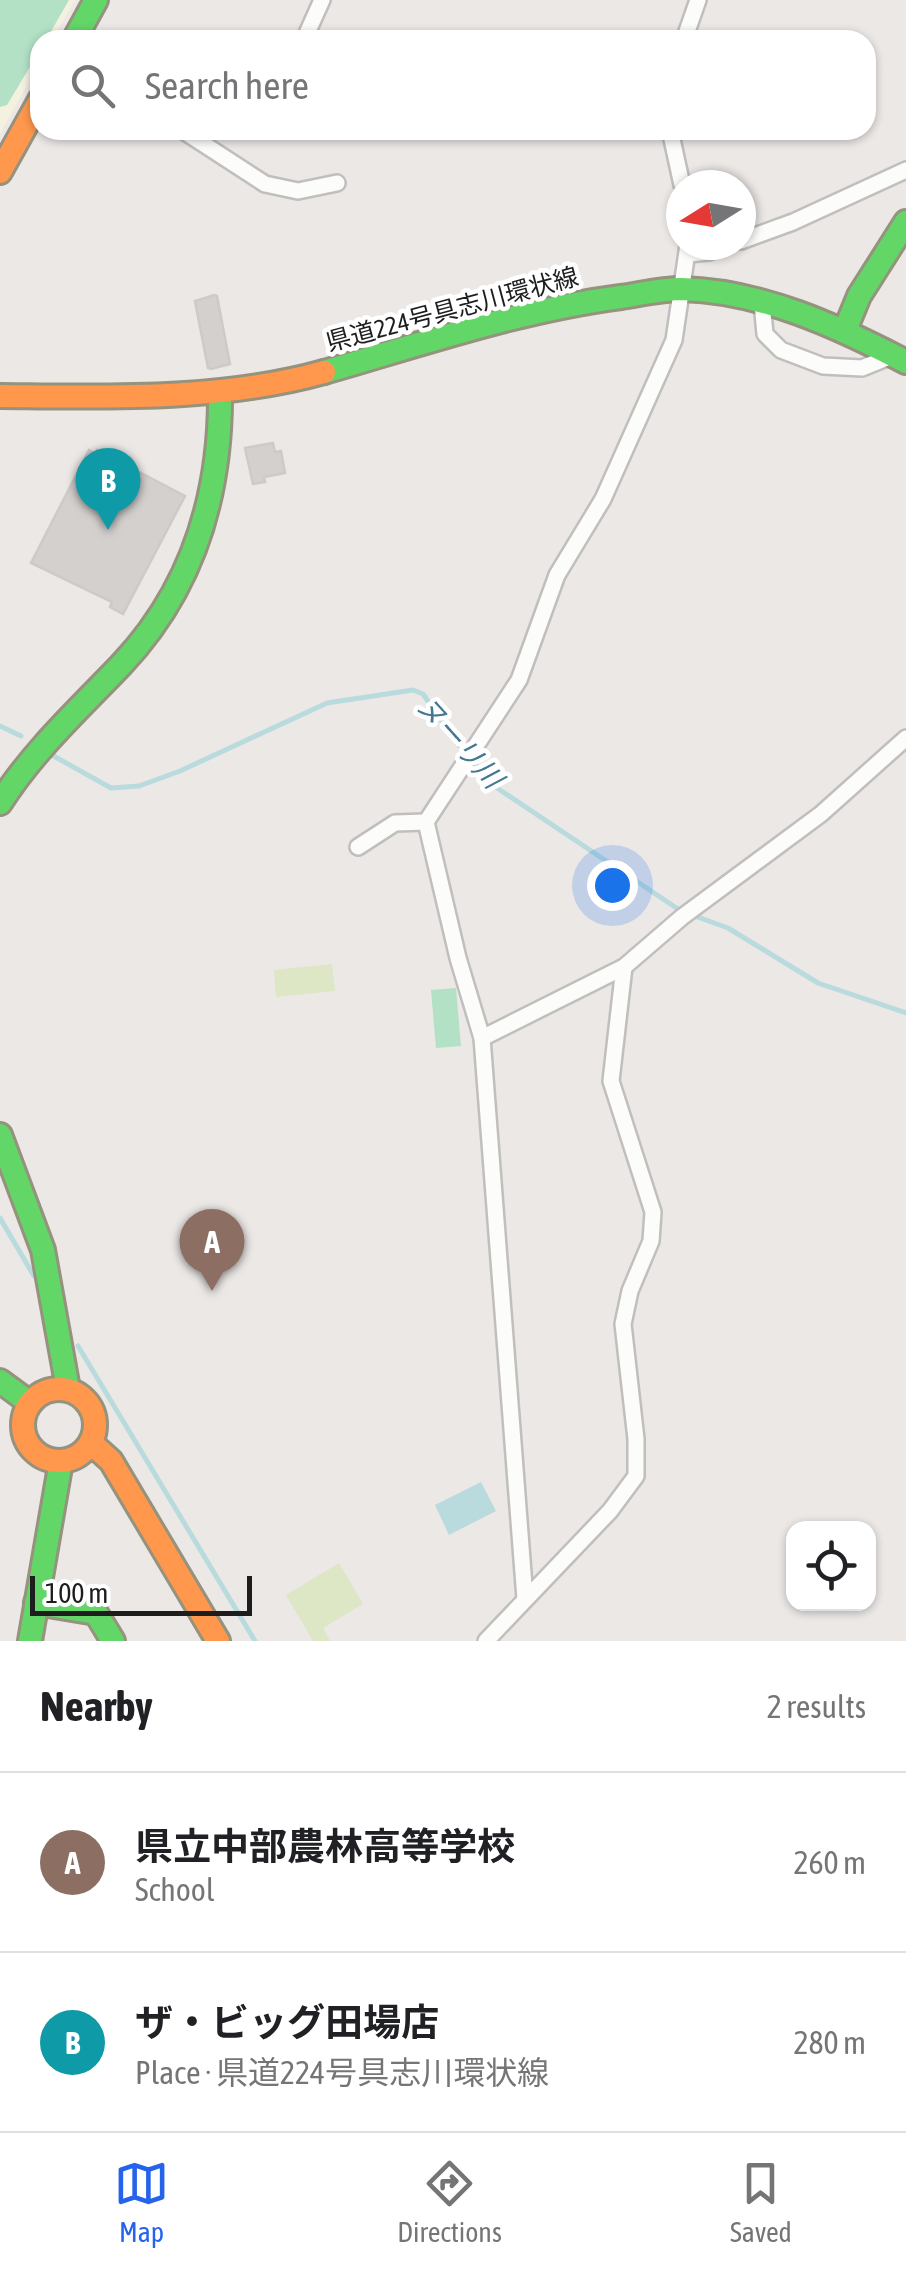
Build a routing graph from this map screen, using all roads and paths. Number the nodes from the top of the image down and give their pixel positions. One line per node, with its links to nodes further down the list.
1 (96, 0): 4 (street)
2 (322, 0): 5 (street)
3 (698, 0): 6 (street)
4 (80, 30)
5 (308, 30)
6 (688, 30)
7 (30, 118): 12 (street)
8 (197, 140): 13 (street)
9 (672, 140): 10 (street)
10 (679, 170)
11 (906, 170): 15 (street)
12 (0, 172)
13 (337, 183)
14 (906, 222): 19 (street)
15 (756, 235)
16 (686, 260): 17 (street)
17 (680, 290): 18 (street, 県道224号具志川環状線); 21 (street, 県道224号具志川環状線); 25 (street)
18 (762, 303): 19 (street, 県道224号具志川環状線); 20 (street)
19 (845, 330): 20 (street, 県道224号具志川環状線)
20 (900, 358)
21 (220, 392): 22 (street, 県道224号具志川環状線); 24 (street)
22 (0, 396)
23 (906, 738): 27 (street)
24 (0, 803)
25 (426, 822): 26 (street); 28 (street)
26 (358, 847)
27 (624, 967): 28 (street); 36 (street)
28 (482, 1038): 36 (street)
29 (0, 1135): 30 (street)
30 (8, 1172): 32 (street)
31 (0, 1381): 33 (street)
32 (68, 1389): 33 (street); 34 (street)
33 (30, 1402): 35 (street)
34 (91, 1444): 35 (street); 40 (street)
35 (61, 1461): 37 (street)
36 (525, 1598): 41 (street)
37 (36, 1603): 38 (street); 39 (street)
38 (30, 1641)
39 (113, 1641)
40 (218, 1641)
41 (486, 1641)

